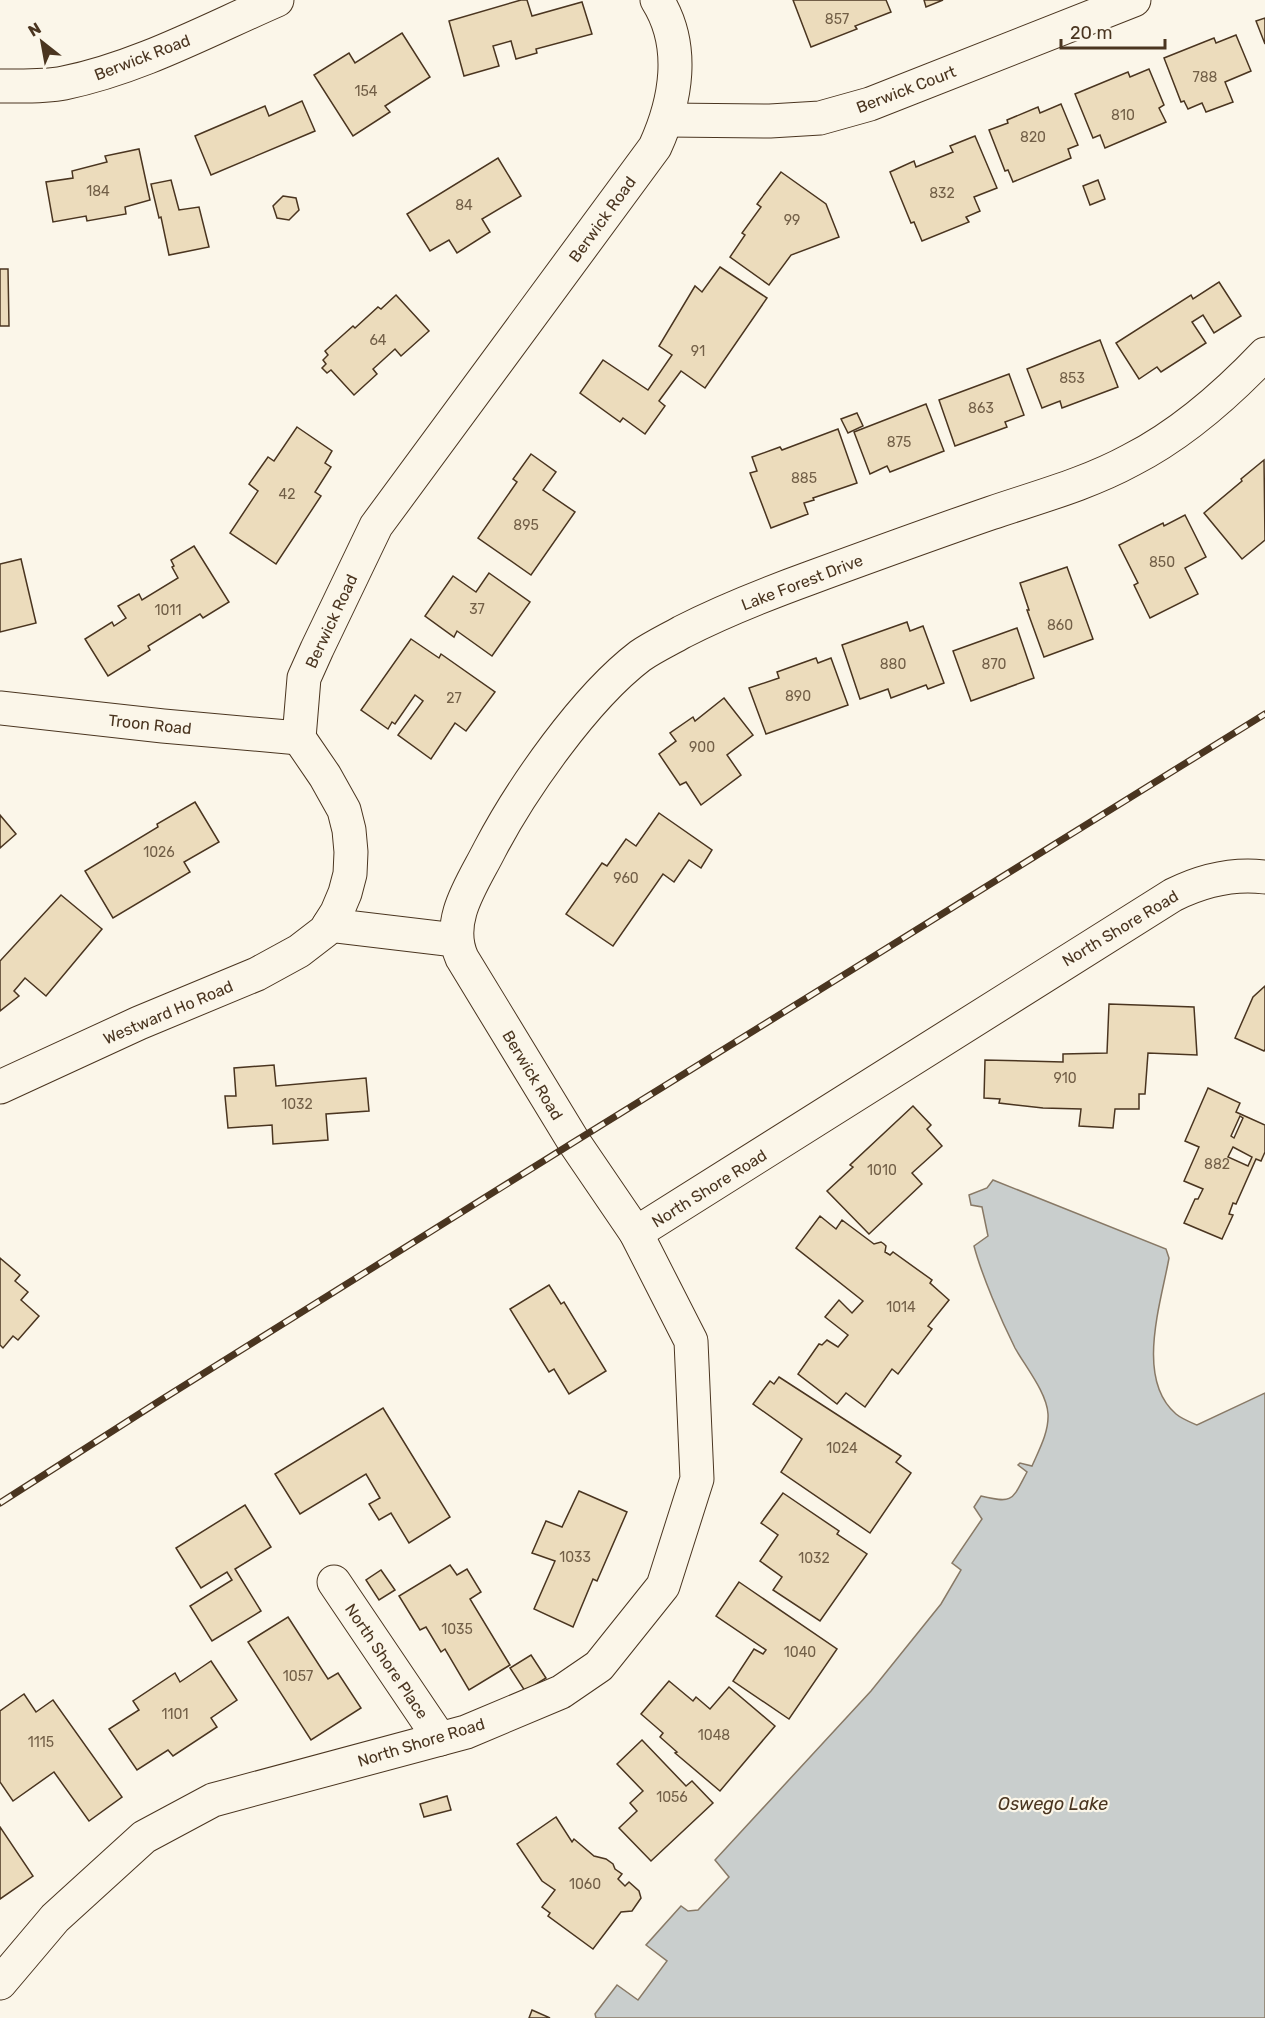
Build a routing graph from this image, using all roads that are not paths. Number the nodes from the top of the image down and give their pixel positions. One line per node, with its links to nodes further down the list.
1 (277, 0): 4 (street, Berwick Road)
2 (657, 0): 5 (street, Berwick Road)
3 (1134, 0): 5 (street, Berwick Court)
4 (0, 87)
5 (667, 120): 8 (street, Berwick Road)
6 (1265, 354): 11 (street, Lake Forest Drive)
7 (0, 708): 8 (street, Troon Road)
8 (300, 738): 10 (street)
9 (1265, 876): 13 (street, North Shore Road)
10 (329, 925): 11 (street); 12 (street, Westward Ho Road)
11 (455, 940): 13 (street, Berwick Road)
12 (0, 1087)
13 (636, 1233): 15 (street, North Shore Road)
14 (334, 1582): 15 (street, North Shore Place)
15 (440, 1739): 16 (street, North Shore Road)
16 (0, 1983)

